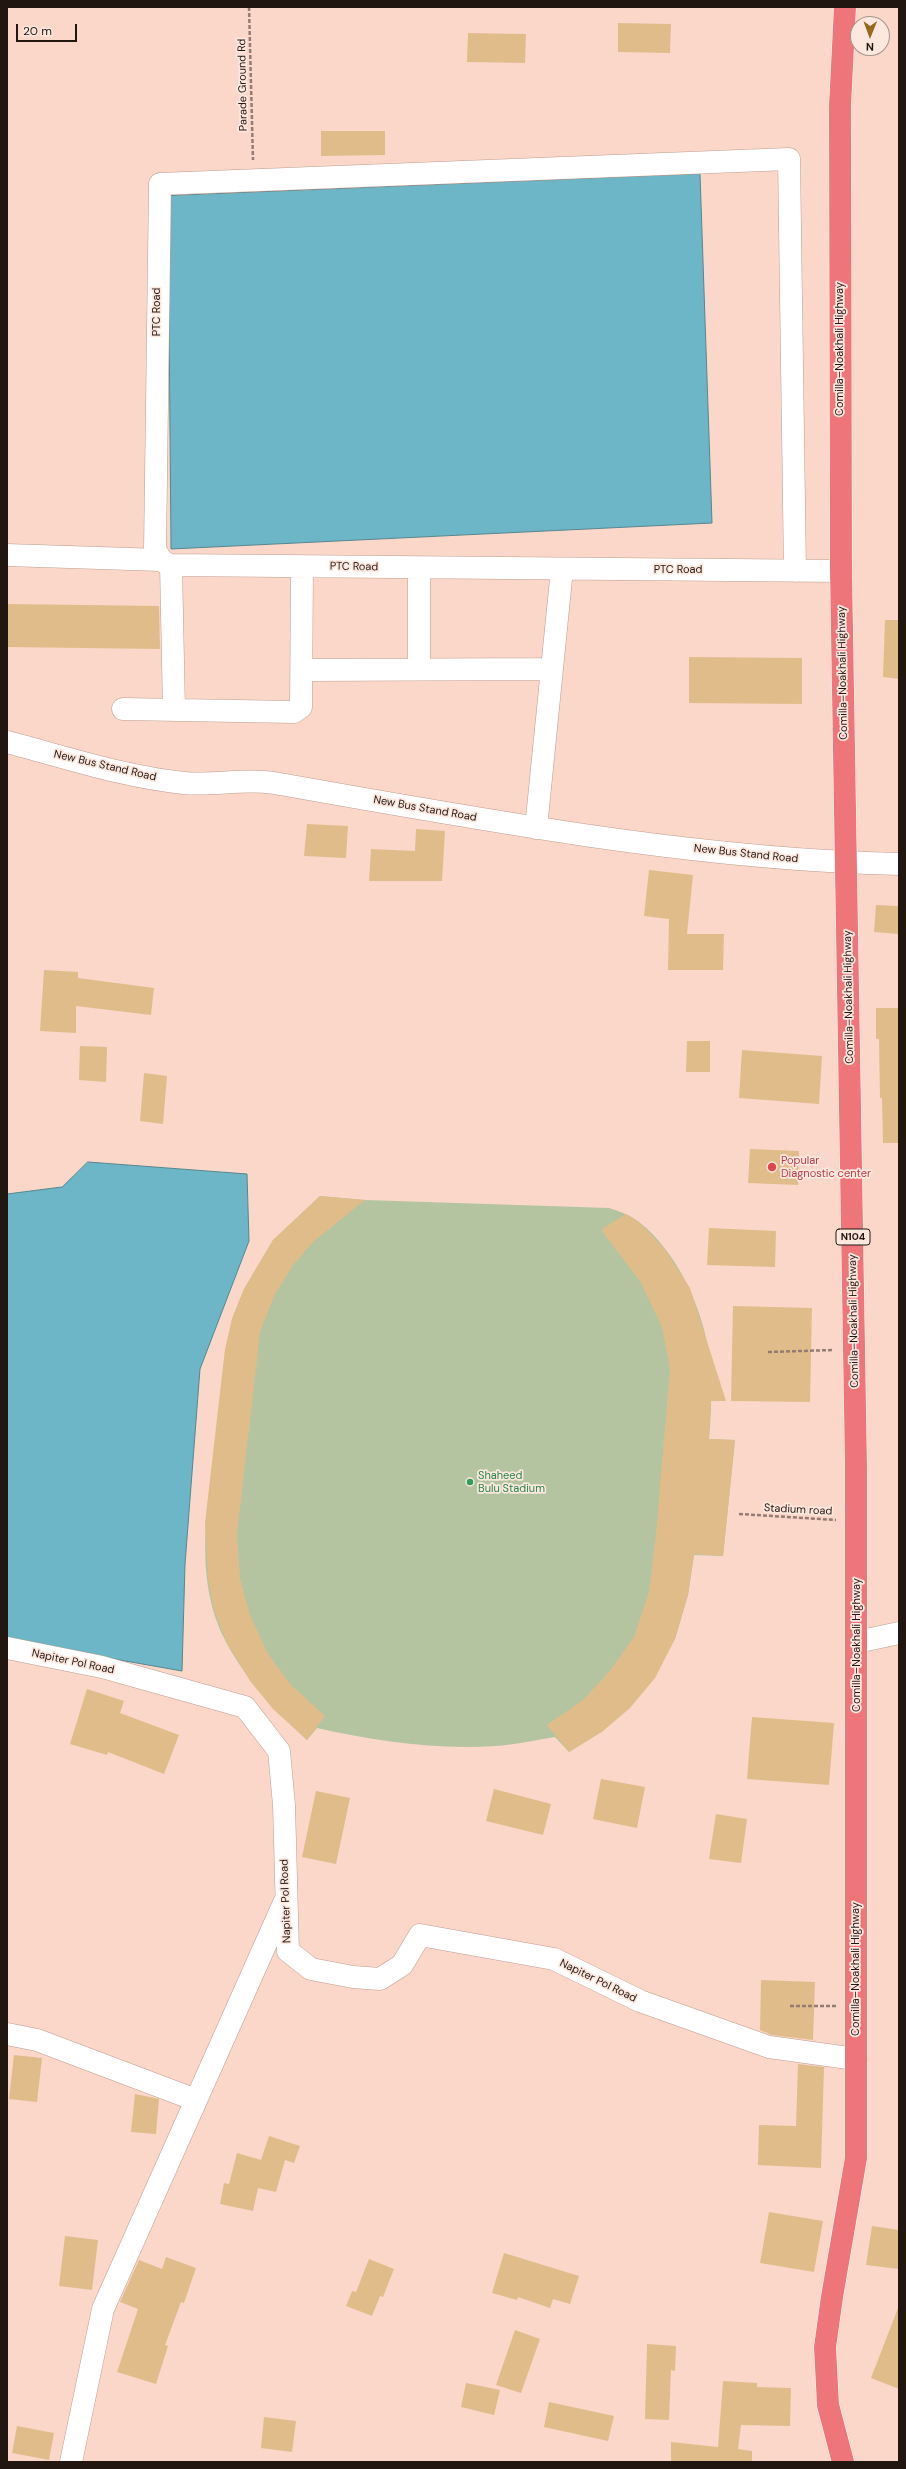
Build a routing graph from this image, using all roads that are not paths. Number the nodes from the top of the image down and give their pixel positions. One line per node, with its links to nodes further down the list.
1 (845, 7): 8 (highway, Comilla–Noakhali Highway / N104)
2 (7, 555): 3 (street)
3 (166, 563): 4 (street, PTC Road); 7 (street, PTC Road); 13 (street)
4 (302, 567): 5 (street, PTC Road); 11 (street)
5 (419, 568): 6 (street, PTC Road); 10 (street)
6 (562, 569): 7 (street, PTC Road); 9 (street)
7 (795, 571): 8 (street, PTC Road)
8 (841, 571): 16 (highway, Comilla–Noakhali Highway / N104)
9 (552, 668): 10 (street); 15 (street)
10 (419, 669): 11 (street)
11 (303, 670): 13 (street)
12 (123, 709): 13 (street)
13 (174, 710)
14 (7, 742): 15 (street, New Bus Stand Road)
15 (536, 828): 16 (street, New Bus Stand Road)
16 (847, 863): 17 (street, New Bus Stand Road); 19 (highway, Comilla–Noakhali Highway / N104)
17 (899, 864)
18 (899, 1633): 19 (street)
19 (856, 1642): 23 (highway, Comilla–Noakhali Highway / N104)
20 (7, 1648): 21 (street, Napiter Pol Road)
21 (286, 1898): 23 (street, Napiter Pol Road); 24 (street)
22 (7, 2034): 24 (street)
23 (856, 2059): 26 (highway, Comilla–Noakhali Highway / N104)
24 (196, 2100): 25 (street)
25 (71, 2462)
26 (843, 2462)

